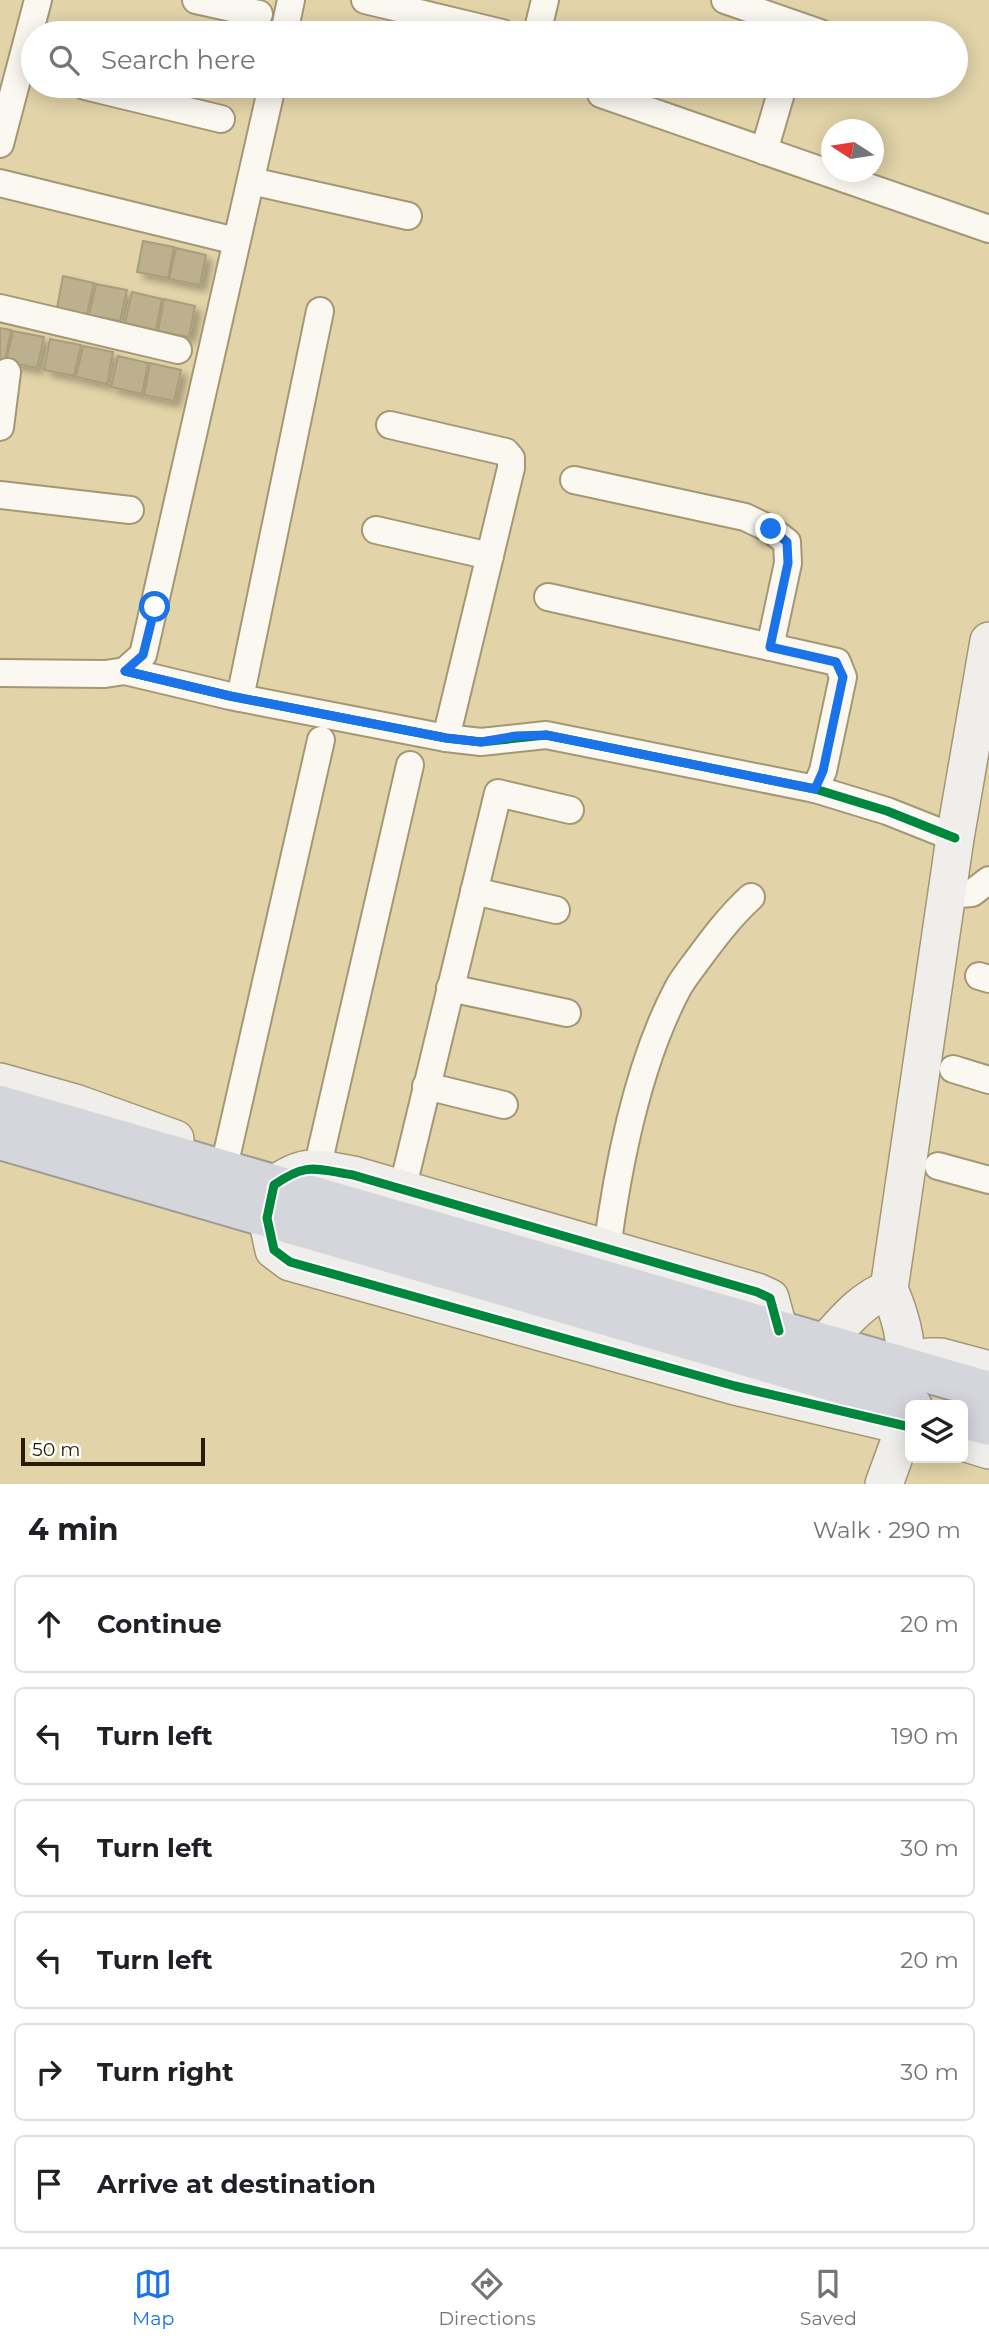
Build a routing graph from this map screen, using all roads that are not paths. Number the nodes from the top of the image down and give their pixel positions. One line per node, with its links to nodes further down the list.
1 (38, 0): 8 (street)
2 (196, 0): 7 (street)
3 (291, 0): 9 (street)
4 (365, 0): 10 (street)
5 (545, 0): 11 (street)
6 (725, 0): 12 (street)
7 (259, 14)
8 (35, 21)
9 (287, 21)
10 (452, 21)
11 (540, 21)
12 (793, 21)
13 (21, 87): 19 (street)
14 (135, 98): 18 (street)
15 (269, 98): 21 (street)
16 (612, 98): 20 (street)
17 (779, 98): 20 (street)
18 (222, 119)
19 (0, 144)
20 (764, 151): 24 (street)
21 (250, 181): 23 (street); 25 (street)
22 (0, 183): 25 (street)
23 (408, 216)
24 (989, 229)
25 (236, 241): 40 (street)
26 (0, 308): 28 (street)
27 (320, 311): 42 (street)
28 (178, 350)
29 (7, 372): 31 (street)
30 (390, 425): 36 (street)
31 (0, 427)
32 (575, 480): 39 (street)
33 (0, 495): 34 (street)
34 (130, 510)
35 (376, 530): 36 (street)
36 (490, 556): 43 (street)
37 (548, 597): 39 (street)
38 (989, 641): 48 (street)
39 (770, 647): 46 (street)
40 (125, 671): 41 (street); 42 (street)
41 (0, 673)
42 (240, 698): 43 (street)
43 (446, 738): 46 (street)
44 (320, 740): 66 (street)
45 (410, 765): 64 (street)
46 (815, 789): 48 (street)
47 (570, 810): 50 (street)
48 (955, 838): 51 (street)
49 (989, 880): 51 (street)
50 (474, 891): 53 (street); 54 (street)
51 (947, 895): 69 (street)
52 (751, 897): 68 (street)
53 (556, 910)
54 (450, 988): 55 (street); 59 (street)
55 (567, 1013)
56 (953, 1069): 57 (street)
57 (989, 1080)
58 (0, 1082): 66 (street)
59 (426, 1086): 61 (street); 67 (street)
60 (0, 1105): 66 (highway)
61 (504, 1105)
62 (0, 1140): 66 (highway)
63 (937, 1166): 65 (street)
64 (317, 1170): 66 (street); 67 (street)
65 (989, 1180)
66 (254, 1185): 67 (highway); 72 (highway)
67 (398, 1205): 68 (street); 70 (highway)
68 (607, 1249): 70 (street)
69 (889, 1289): 71 (street); 74 (street)
70 (779, 1331): 71 (highway)
71 (824, 1344): 73 (highway)
72 (905, 1400)
73 (908, 1400)
74 (911, 1400)
75 (905, 1420): 76 (street)
76 (884, 1484)

